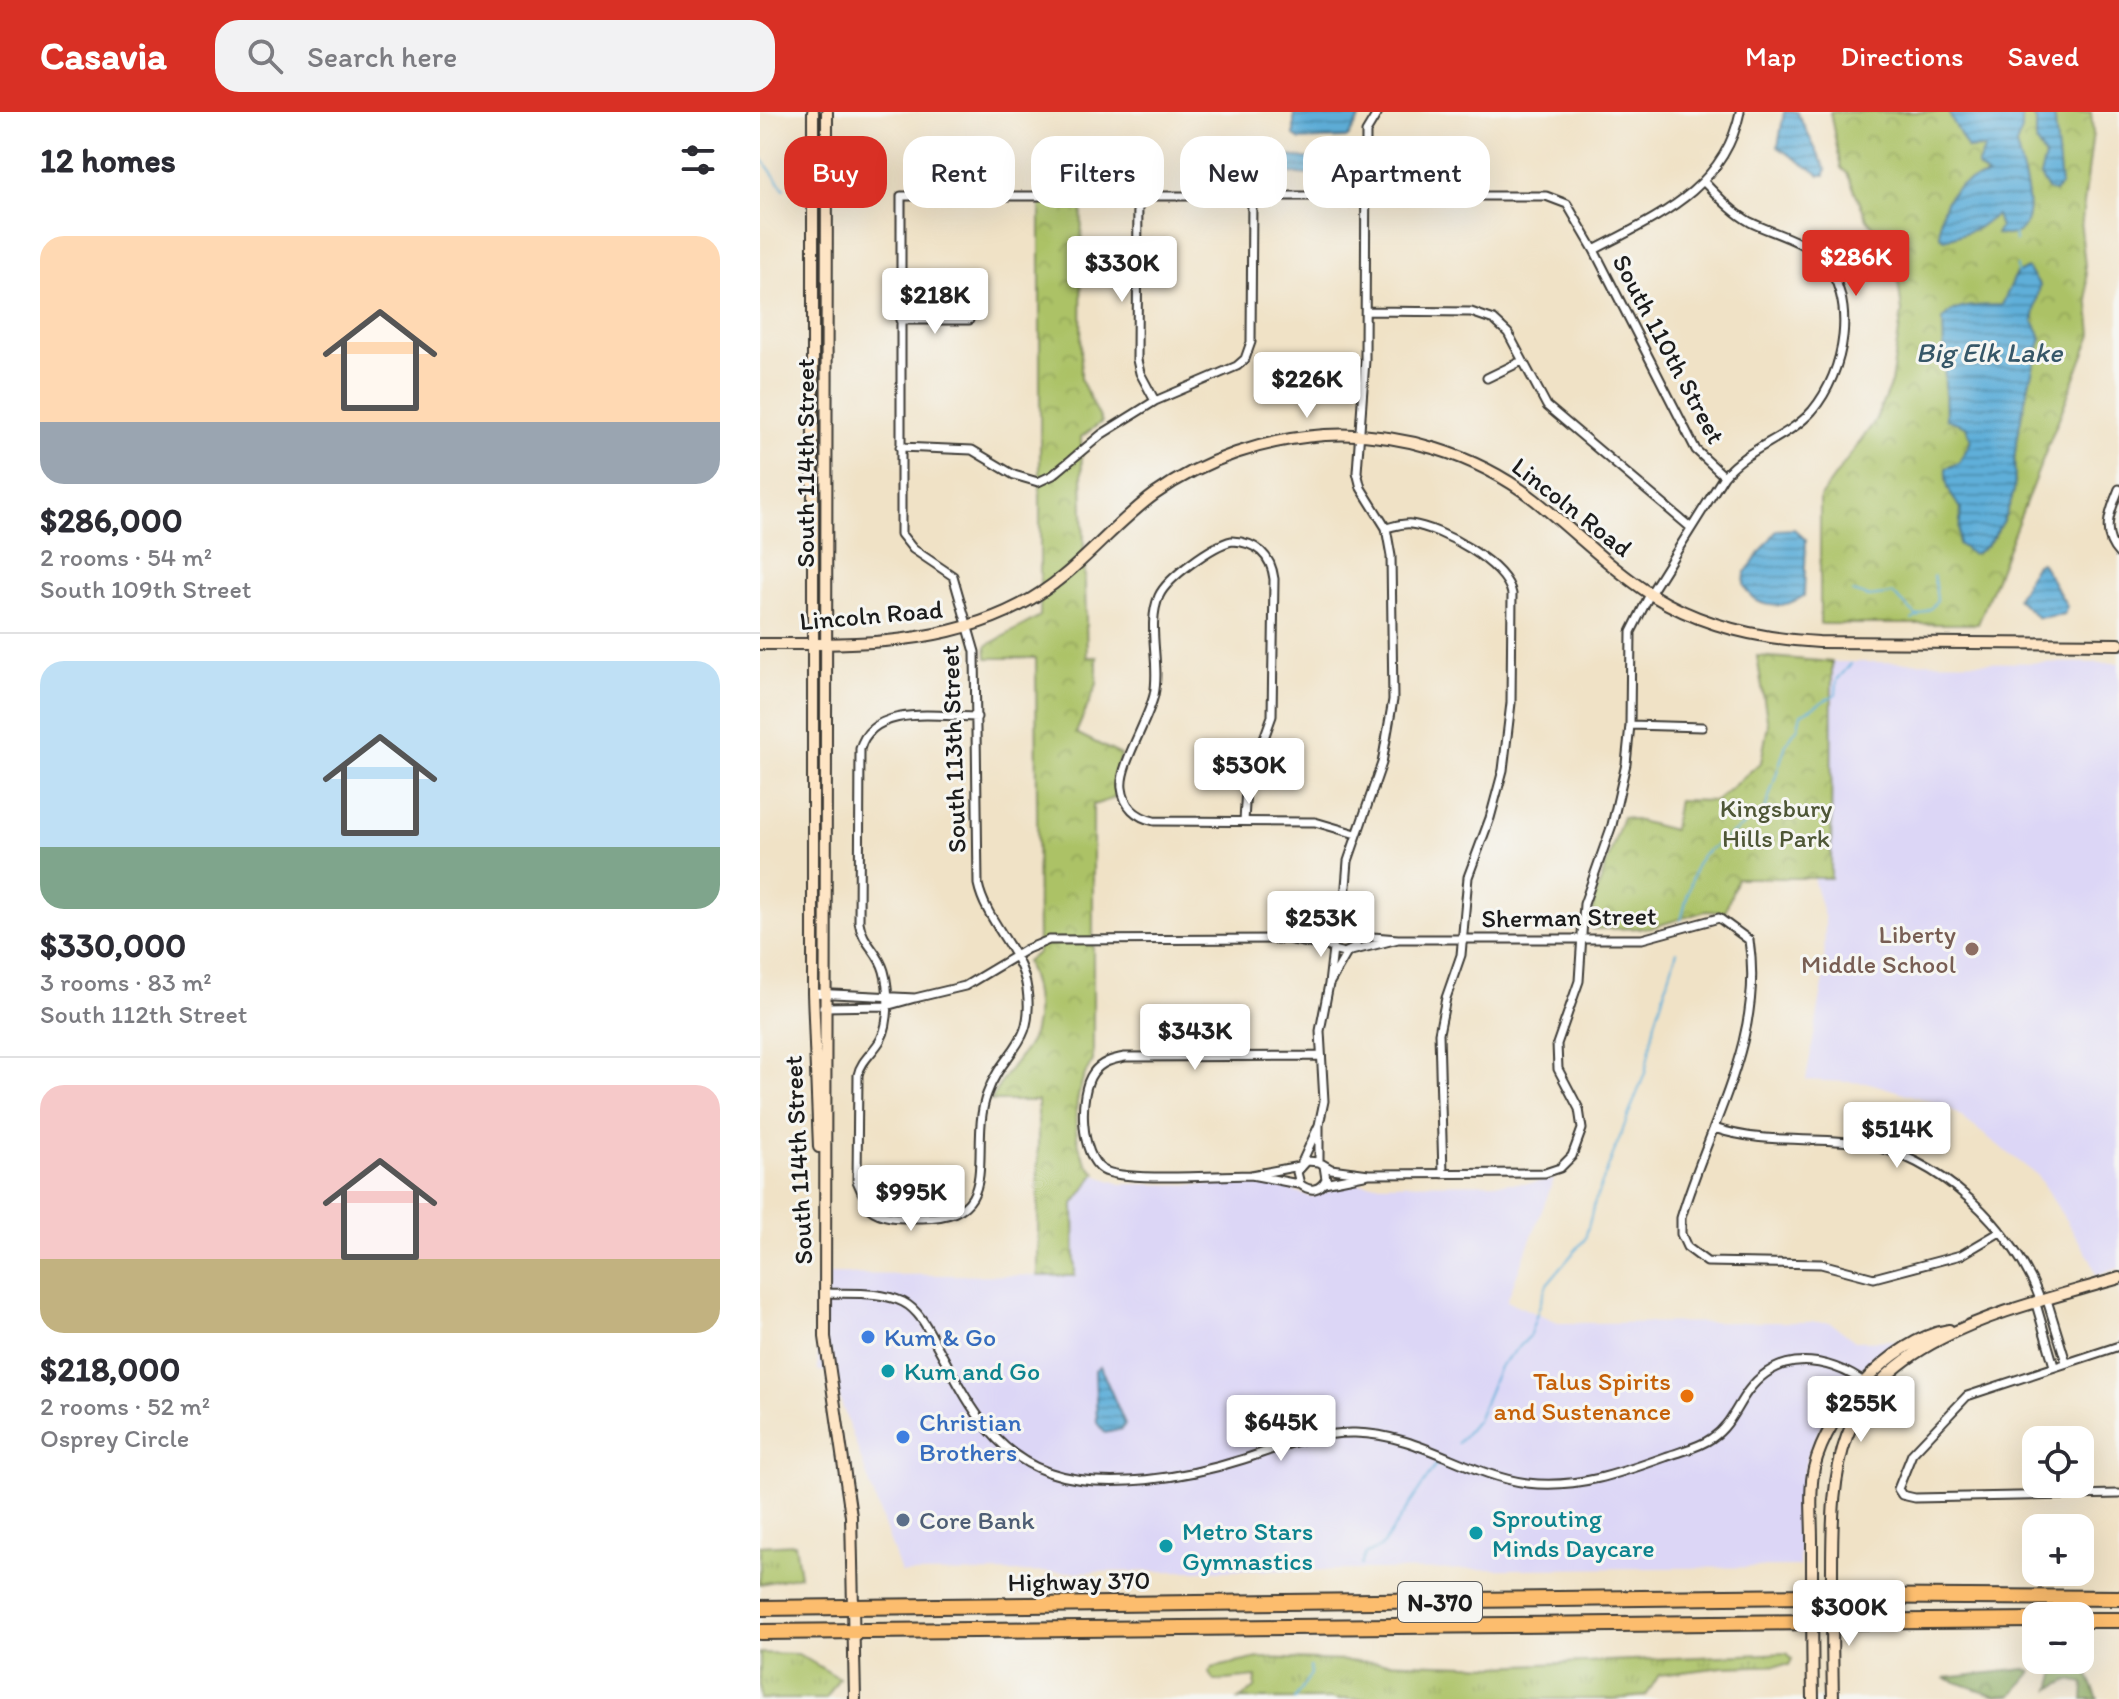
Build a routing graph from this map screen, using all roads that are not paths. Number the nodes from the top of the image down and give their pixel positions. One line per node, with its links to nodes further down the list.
1 (813, 112): 30 (street, South 114th Street)
2 (827, 112): 31 (street, South 114th Street)
3 (1378, 112): 5 (street)
4 (1740, 112): 6 (street)
5 (1366, 136)
6 (1704, 182): 13 (street); 22 (street)
7 (1031, 195): 8 (street, South 110th Street)
8 (901, 196): 15 (street, South 113th Street)
9 (1490, 196): 13 (street, South 110th Street)
10 (1138, 208): 19 (street)
11 (1252, 208): 19 (street)
12 (1366, 208): 14 (street)
13 (1594, 250): 22 (street, South 110th Street)
14 (1366, 311): 17 (street); 20 (street)
15 (900, 320): 16 (street); 21 (street, South 113th Street)
16 (969, 320)
17 (1522, 361): 18 (street); 24 (street)
18 (1487, 378)
19 (1155, 401): 21 (street)
20 (1358, 436): 25 (street); 27 (street, Lincoln Road); 28 (street, Lincoln Road)
21 (900, 447): 28 (street, South 113th Street)
22 (1724, 476): 24 (street, South 110th Street)
23 (2119, 489): 26 (street)
24 (1690, 527): 27 (street, South 110th Street)
25 (1386, 528): 37 (street); 44 (street)
26 (2117, 552)
27 (1650, 594): 32 (street, Lincoln Road); 34 (street, South 110th Street)
28 (968, 628): 31 (street, Lincoln Road); 33 (street, South 113th Street)
29 (760, 644): 30 (street, Lincoln Road)
30 (813, 644): 31 (street, Lincoln Road); 49 (street, South 114th Street)
31 (826, 644): 50 (street, South 114th Street)
32 (2119, 644)
33 (977, 717): 47 (street, South 113th Street); 51 (street)
34 (1630, 725): 35 (street); 41 (street, South 110th Street)
35 (1702, 727)
36 (1244, 821): 36 (street); 37 (street)
37 (1356, 834): 38 (street)
38 (1345, 899): 39 (street); 40 (street)
39 (1334, 928): 40 (street, Sherman Street); 42 (street); 45 (street)
40 (1352, 928): 43 (street, Sherman Street); 46 (street)
41 (1581, 938): 44 (street, Sherman Street); 58 (street, Sherman Street); 62 (street, South 110th Street)
42 (1287, 939): 45 (street); 47 (street)
43 (1398, 939): 44 (street, Sherman Street); 46 (street, Sherman Street)
44 (1463, 939): 62 (street)
45 (1332, 948): 46 (street); 48 (street)
46 (1349, 952): 48 (street)
47 (1013, 956): 52 (street); 54 (street, South 113th Street)
48 (1329, 984): 56 (street)
49 (813, 993): 50 (street); 55 (street, South 114th Street)
50 (826, 994): 51 (street); 53 (street, South 114th Street)
51 (886, 994): 52 (street); 54 (street)
52 (915, 998): 54 (street)
53 (826, 1006): 54 (street); 55 (street); 68 (street, South 114th Street)
54 (886, 1006)
55 (813, 1007): 68 (street, South 114th Street)
56 (1319, 1056): 57 (street); 63 (street)
57 (1319, 1125): 59 (street); 60 (street)
58 (1714, 1128): 66 (street); 66 (street)
59 (1321, 1164): 60 (street); 61 (street); 64 (street)
60 (1301, 1165): 63 (street); 65 (street)
61 (1369, 1174): 62 (street); 64 (street)
62 (1443, 1174)
63 (1251, 1175): 65 (street)
64 (1324, 1183): 65 (street)
65 (1300, 1184)
66 (2000, 1232): 69 (street)
67 (2119, 1278): 69 (street)
68 (826, 1293): 74 (street); 81 (street, South 114th Street)
69 (2041, 1302): 70 (street); 72 (street); 73 (street)
70 (1966, 1327): 74 (street); 75 (street)
71 (2119, 1346): 72 (street)
72 (2066, 1362): 73 (street)
73 (2054, 1366): 76 (street)
74 (1864, 1382): 75 (street); 77 (street)
75 (1875, 1391): 78 (street)
76 (2119, 1494)
77 (1812, 1596): 78 (highway, Highway 370 / N-370); 81 (highway, Highway 370 / N-370); 82 (street)
78 (1832, 1596): 79 (highway, Highway 370 / N-370); 83 (street)
79 (2119, 1598)
80 (760, 1608): 81 (highway, Highway 370 / N-370)
81 (854, 1608): 87 (street, South 114th Street)
82 (1813, 1620): 83 (highway, Highway 370 / N-370); 87 (highway, Highway 370 / N-370); 90 (street)
83 (1832, 1620): 84 (highway, Highway 370 / N-370); 91 (street)
84 (2022, 1620)
85 (2094, 1620): 86 (highway)
86 (2119, 1620)
87 (855, 1631): 88 (highway, Highway 370 / N-370); 89 (street, South 114th Street)
88 (760, 1632)
89 (855, 1699)
90 (1813, 1699)
91 (1833, 1699)

